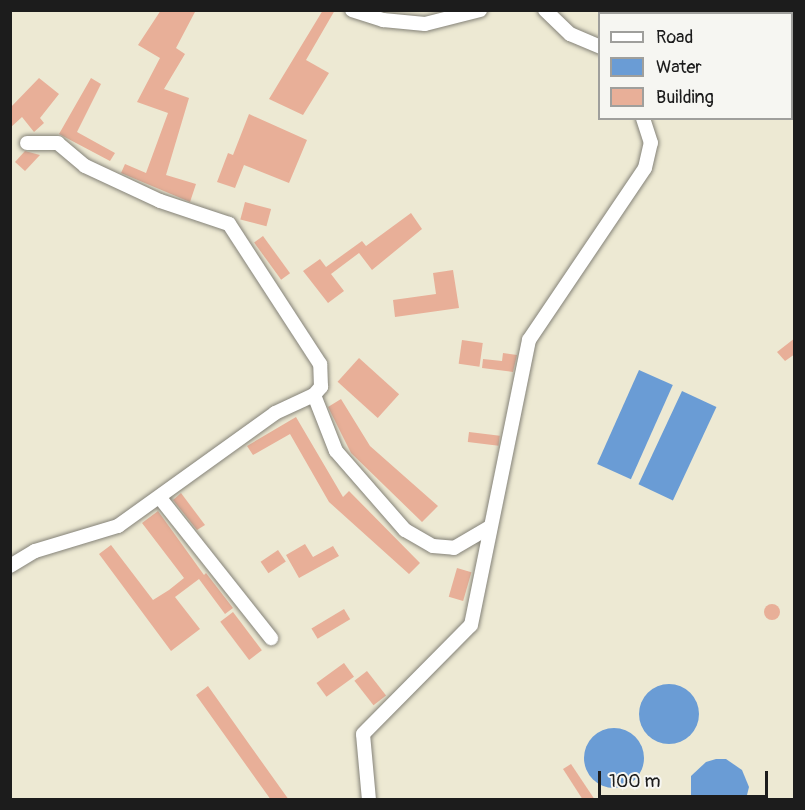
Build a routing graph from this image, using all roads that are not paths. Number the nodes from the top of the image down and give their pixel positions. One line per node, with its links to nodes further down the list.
1 (352, 10): 2 (street)
2 (480, 10)
3 (545, 10): 4 (street)
4 (598, 46)
5 (644, 120): 9 (street)
6 (27, 143): 7 (street)
7 (314, 396): 8 (street); 9 (street)
8 (160, 498): 10 (street); 11 (street)
9 (490, 527): 12 (street)
10 (10, 566)
11 (271, 638)
12 (369, 800)

